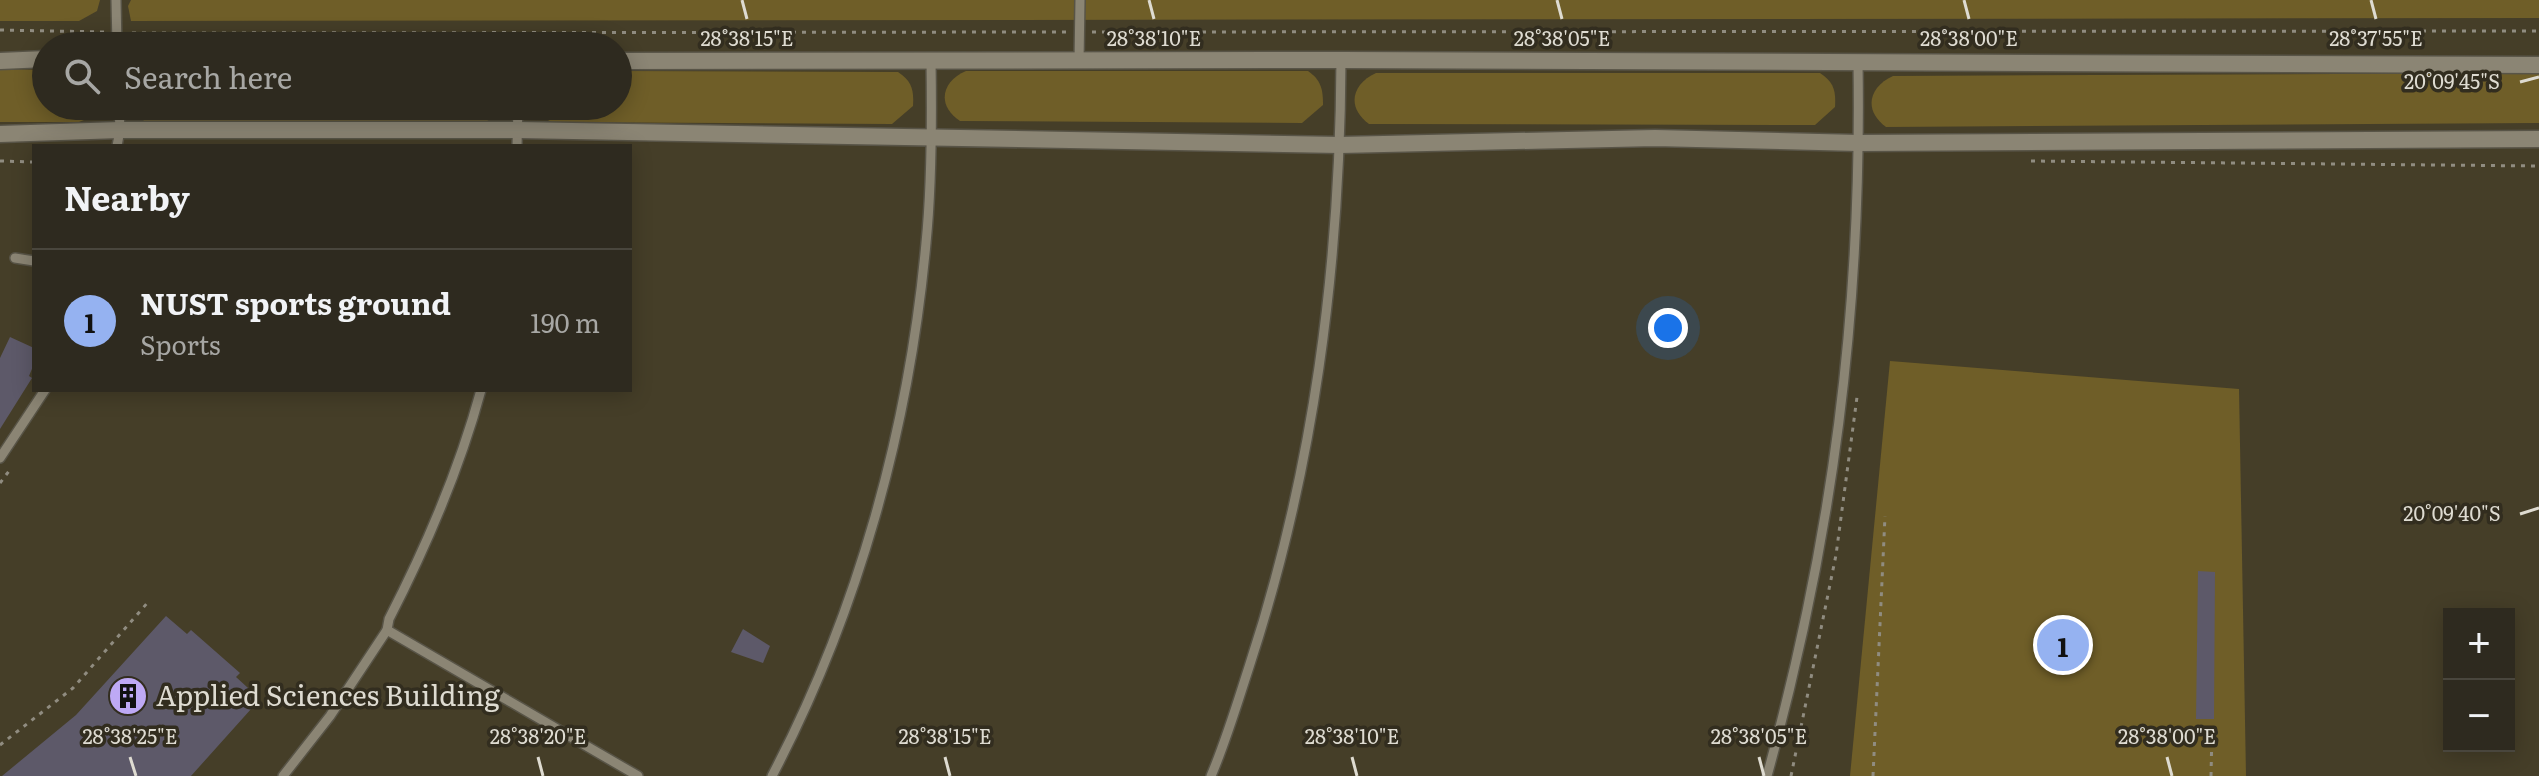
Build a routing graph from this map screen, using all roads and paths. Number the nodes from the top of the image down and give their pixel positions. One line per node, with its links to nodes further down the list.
1 (116, 0): 6 (lane)
2 (1080, 0): 8 (lane)
3 (0, 30): 5 (path)
4 (2539, 31): 8 (path)
5 (78, 32)
6 (117, 32)
7 (632, 32): 8 (path)
8 (1079, 32): 14 (lane)
9 (32, 60): 11 (street)
10 (1341, 60): 14 (street); 15 (street); 23 (lane)
11 (0, 61)
12 (632, 61): 13 (street)
13 (931, 61): 14 (street); 20 (lane)
14 (1079, 61)
15 (1858, 63): 16 (street); 22 (lane)
16 (2539, 65)
17 (0, 134): 18 (street)
18 (119, 138): 19 (street)
19 (518, 138): 20 (street)
20 (932, 138): 23 (street); 41 (lane)
21 (2539, 139): 22 (street)
22 (1859, 143): 23 (street); 43 (lane)
23 (1340, 145): 42 (lane)
24 (0, 161): 26 (path)
25 (2030, 161): 27 (path)
26 (32, 162)
27 (2539, 166)
28 (15, 258): 29 (lane)
29 (32, 261)
30 (1858, 387): 44 (path)
31 (44, 392): 33 (lane)
32 (480, 392): 36 (lane)
33 (0, 458)
34 (1885, 516): 45 (path)
35 (149, 601): 38 (path)
36 (387, 630): 39 (lane); 40 (lane)
37 (2212, 729): 46 (path)
38 (0, 745)
39 (283, 776)
40 (638, 776)
41 (772, 776)
42 (1211, 776)
43 (1767, 776)
44 (1791, 776)
45 (1873, 776)
46 (2211, 776)

